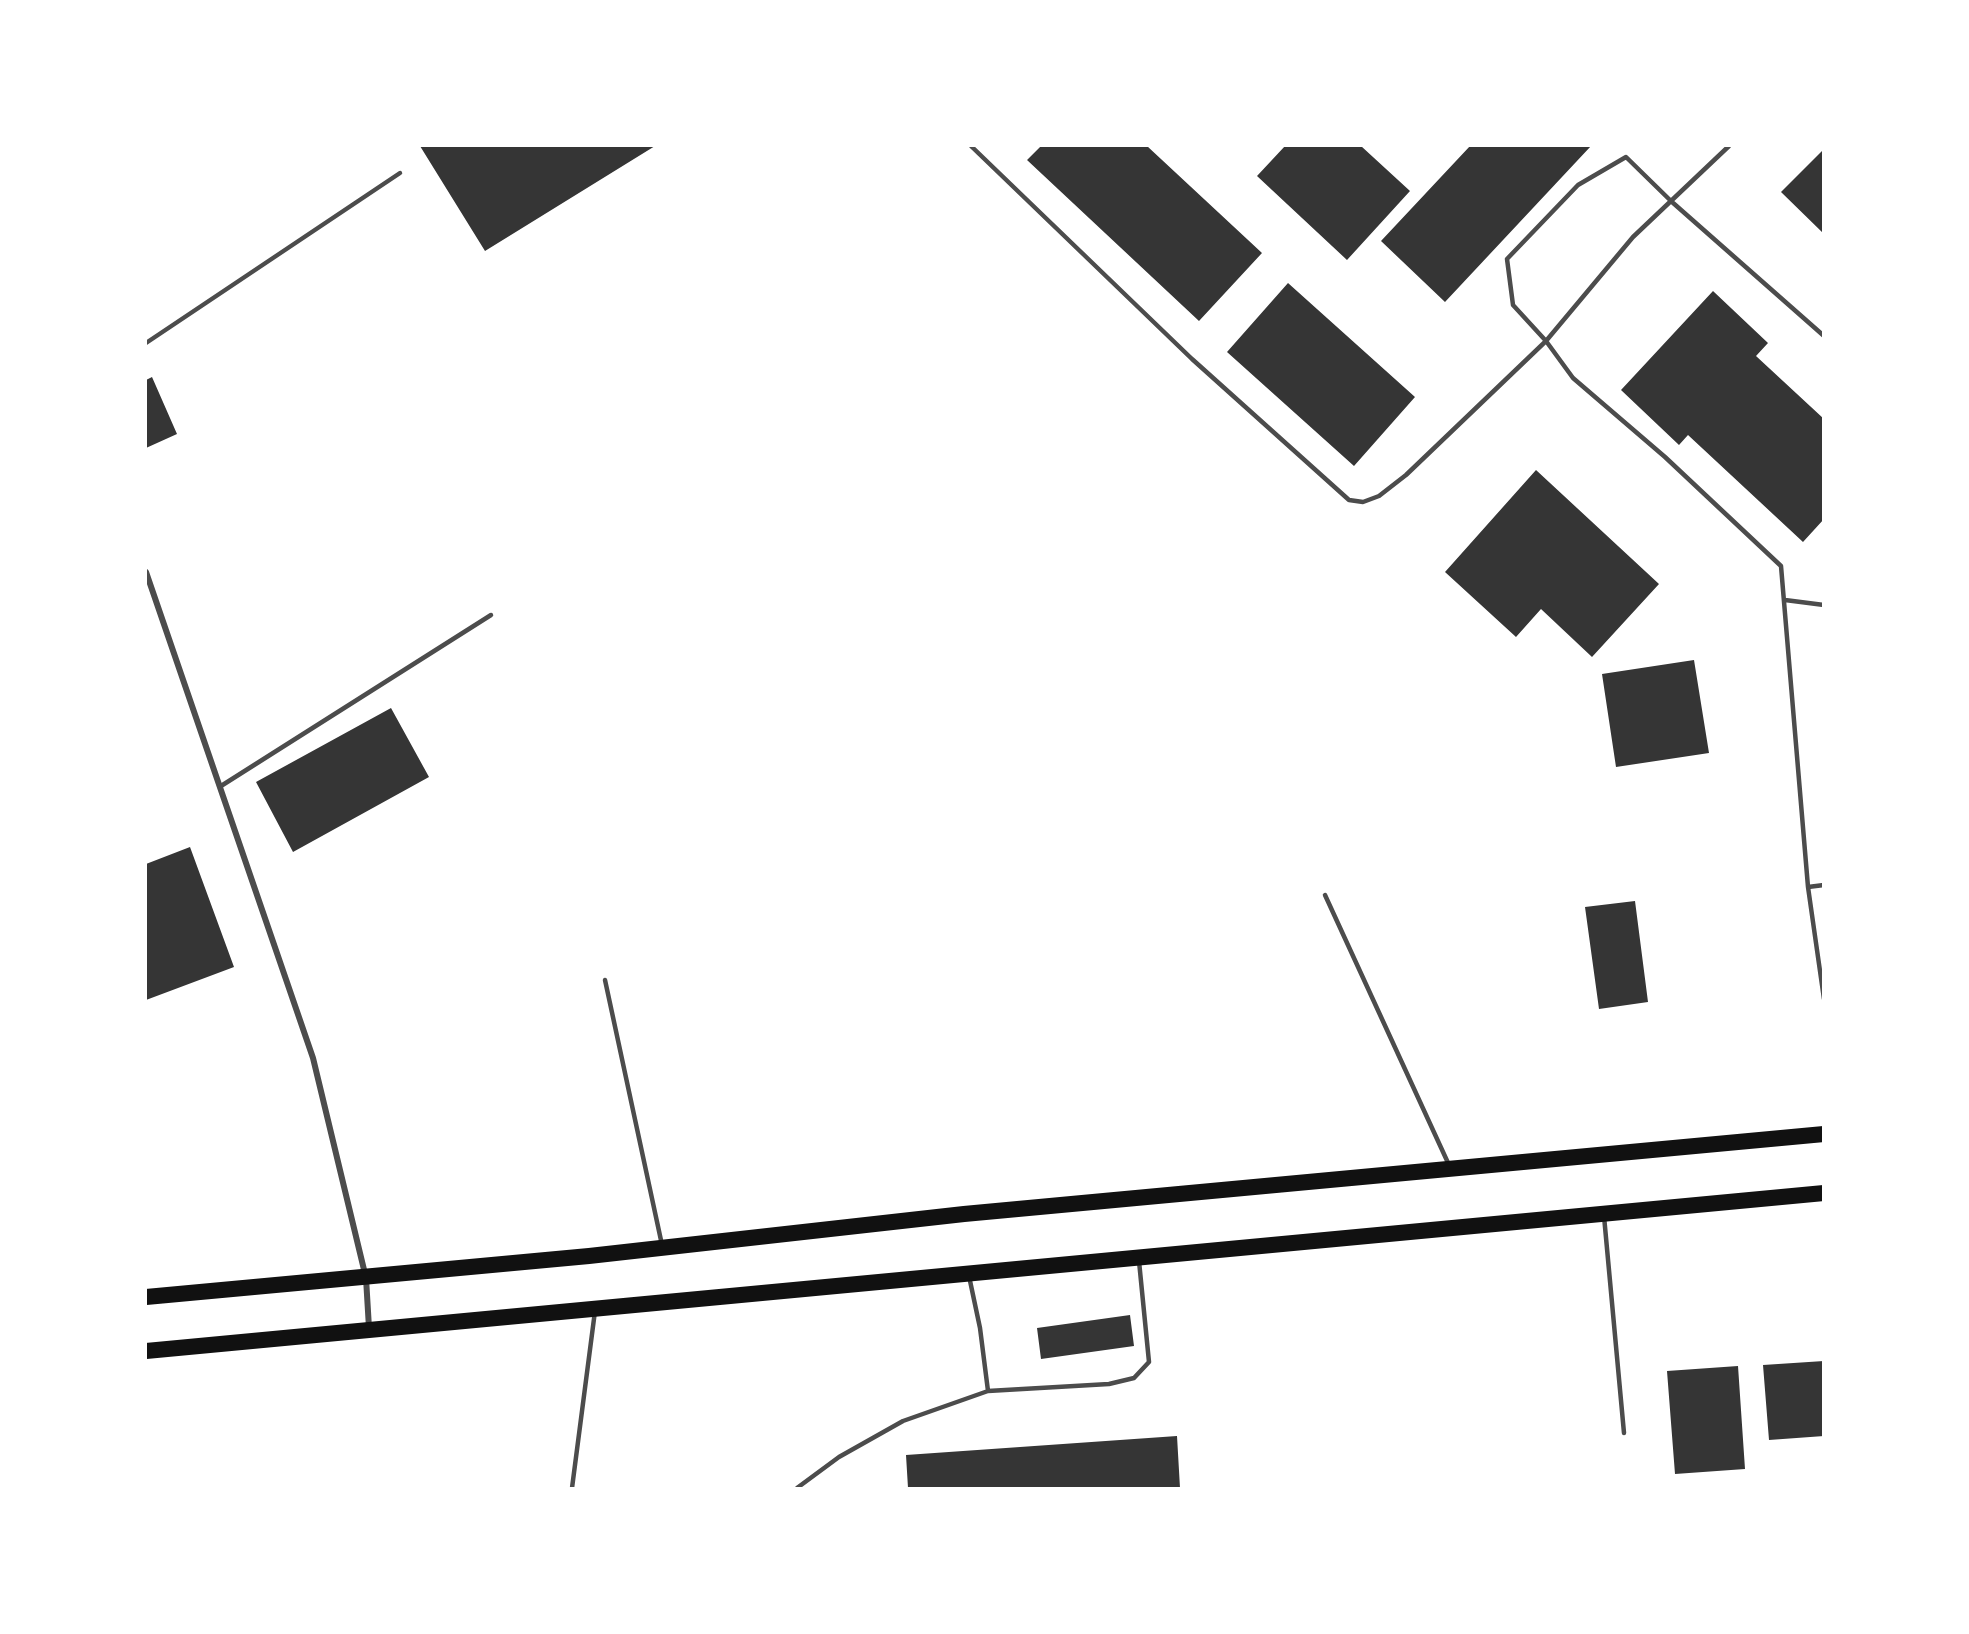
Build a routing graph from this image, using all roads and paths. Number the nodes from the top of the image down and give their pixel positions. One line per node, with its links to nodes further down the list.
1 (971, 146): 6 (lane)
2 (1729, 146): 4 (lane)
3 (399, 173): 7 (lane)
4 (1672, 202): 5 (lane); 6 (lane); 6 (lane)
5 (1824, 336)
6 (1546, 341): 9 (lane)
7 (146, 343)
8 (146, 572): 12 (street)
9 (1785, 600): 10 (lane); 14 (lane)
10 (1824, 605)
11 (491, 615): 12 (lane)
12 (221, 786): 25 (street)
13 (1824, 885): 14 (lane)
14 (1808, 887): 17 (lane)
15 (1324, 895): 19 (lane)
16 (605, 980): 22 (lane)
17 (1824, 999)
18 (1824, 1134): 19 (highway)
19 (1451, 1168): 22 (highway)
20 (1824, 1193): 21 (highway)
21 (1604, 1214): 23 (highway); 31 (lane)
22 (663, 1248): 25 (highway)
23 (1138, 1258): 24 (highway); 30 (lane)
24 (969, 1275): 27 (highway); 30 (lane)
25 (366, 1278): 26 (highway); 28 (street)
26 (146, 1297)
27 (595, 1311): 28 (highway); 32 (lane)
28 (369, 1332): 29 (highway)
29 (146, 1352)
30 (988, 1391): 33 (lane)
31 (1624, 1433)
32 (572, 1488)
33 (797, 1488)

